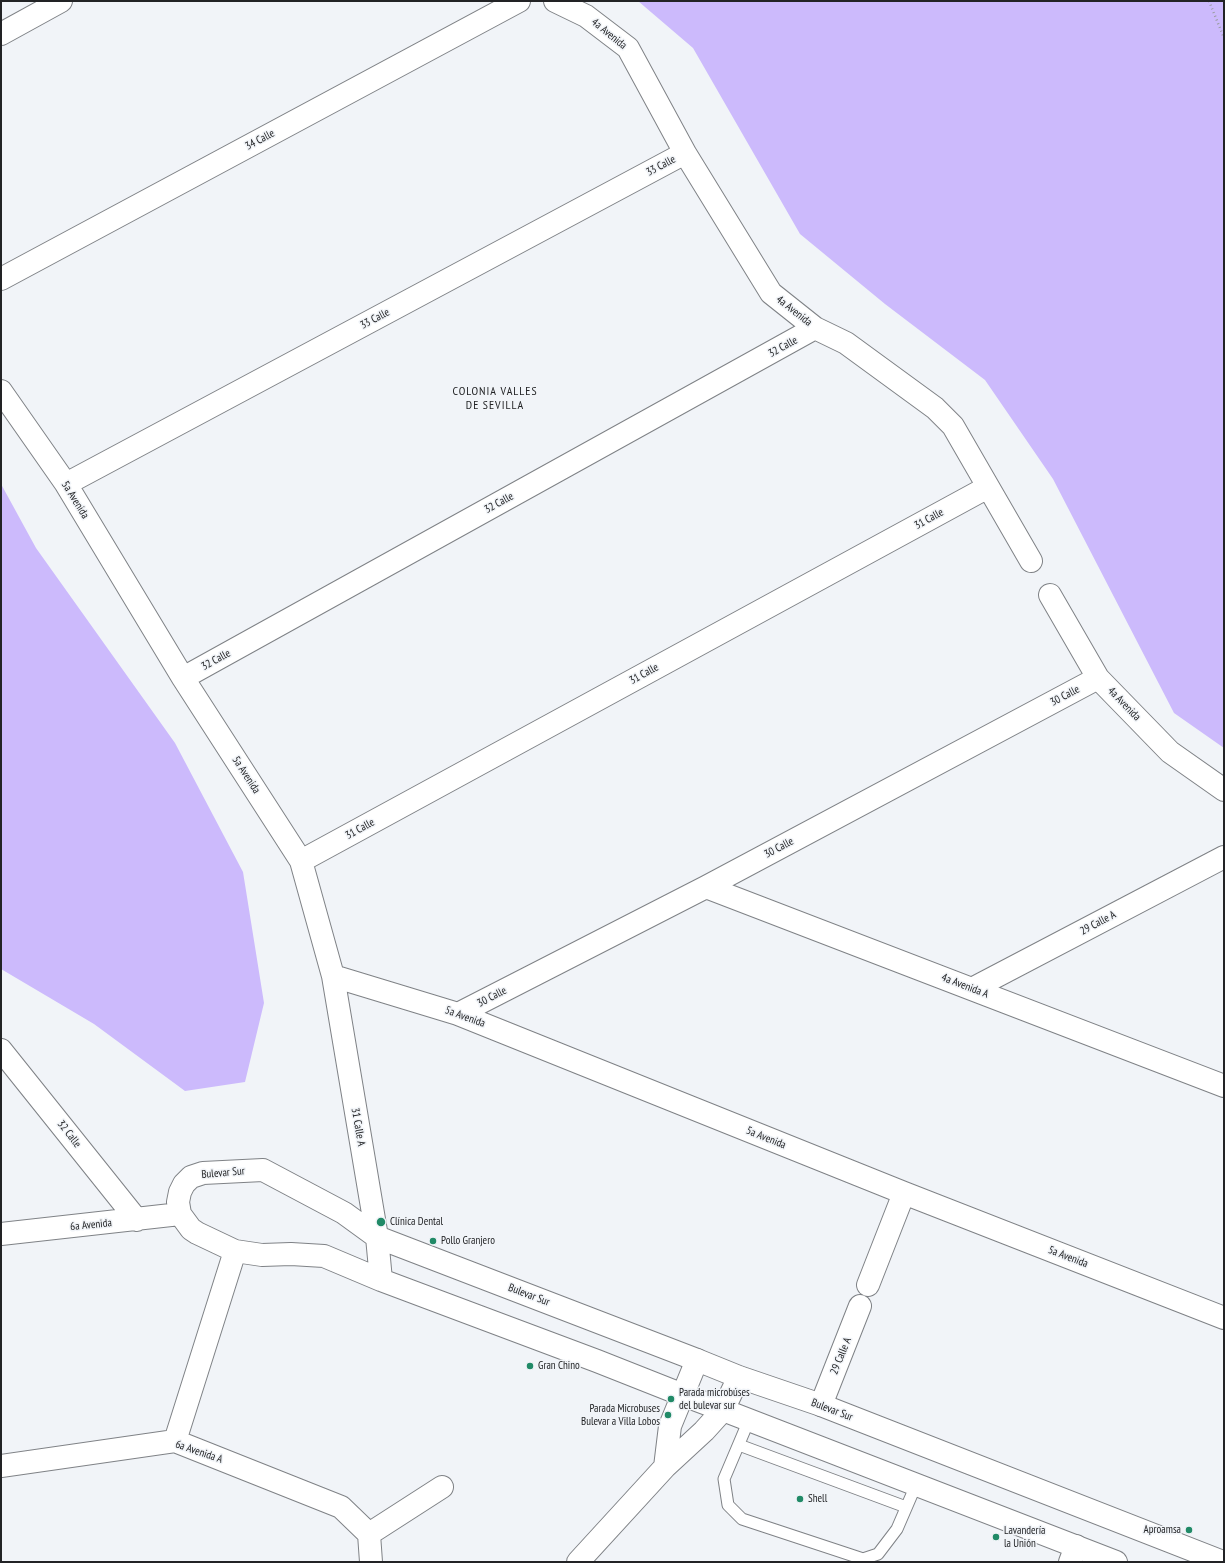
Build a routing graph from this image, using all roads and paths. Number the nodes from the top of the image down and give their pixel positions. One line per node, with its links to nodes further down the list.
1 (61, 1): 5 (street)
2 (518, 1): 8 (street, 34 Calle)
3 (555, 1): 7 (street, 4a Avenida)
4 (1209, 1): 6 (path)
5 (1, 34)
6 (1224, 38)
7 (685, 153): 9 (street, 4a Avenida); 11 (street, 33 Calle)
8 (1, 279)
9 (816, 328): 12 (street, 4a Avenida); 15 (street, 32 Calle)
10 (1, 391): 11 (street, 5a Avenida)
11 (66, 484): 15 (street, 5a Avenida)
12 (988, 487): 13 (street, 4a Avenida); 19 (street, 31 Calle)
13 (1031, 561)
14 (1050, 595): 16 (street, 4a Avenida)
15 (183, 678): 19 (street, 5a Avenida)
16 (1098, 678): 17 (street, 4a Avenida); 20 (street, 30 Calle)
17 (1224, 790)
18 (1224, 857): 22 (street, 29 Calle A)
19 (301, 861): 21 (street, 5a Avenida)
20 (706, 887): 22 (street, 4a Avenida A); 23 (street, 30 Calle)
21 (333, 976): 23 (street, 5a Avenida); 30 (street, 31 Calle A)
22 (972, 989): 25 (street, 4a Avenida A)
23 (458, 1014): 26 (street, 5a Avenida)
24 (1, 1050): 28 (street, 32 Calle)
25 (1224, 1086)
26 (904, 1193): 33 (street); 35 (street, 5a Avenida)
27 (180, 1214): 28 (street, 6a Avenida); 30 (street, Bulevar Sur); 31 (street)
28 (137, 1220): 29 (street, 6a Avenida)
29 (1, 1234)
30 (377, 1237): 32 (street, 31 Calle A); 36 (street, Bulevar Sur)
31 (235, 1251): 32 (street); 42 (street)
32 (381, 1280): 38 (street)
33 (868, 1285)
34 (860, 1306): 39 (street, 29 Calle A)
35 (1224, 1318)
36 (697, 1360): 37 (street, Bulevar Sur); 38 (street)
37 (740, 1377): 39 (street, Bulevar Sur); 40 (street)
38 (683, 1395): 40 (street); 45 (street)
39 (821, 1405): 54 (street, Bulevar Sur)
40 (723, 1410): 41 (street); 45 (street)
41 (749, 1420): 43 (lane); 46 (street)
42 (176, 1441): 44 (street, 6a Avenida A); 49 (street, 6a Avenida A)
43 (739, 1445): 48 (lane); 48 (lane)
44 (1, 1466)
45 (665, 1467): 52 (street)
46 (916, 1485): 48 (lane); 50 (street)
47 (442, 1487): 49 (street)
48 (906, 1507)
49 (369, 1534): 51 (street)
50 (1073, 1554): 53 (street)
51 (371, 1562)
52 (578, 1562)
53 (1116, 1562)
54 (1223, 1562)

